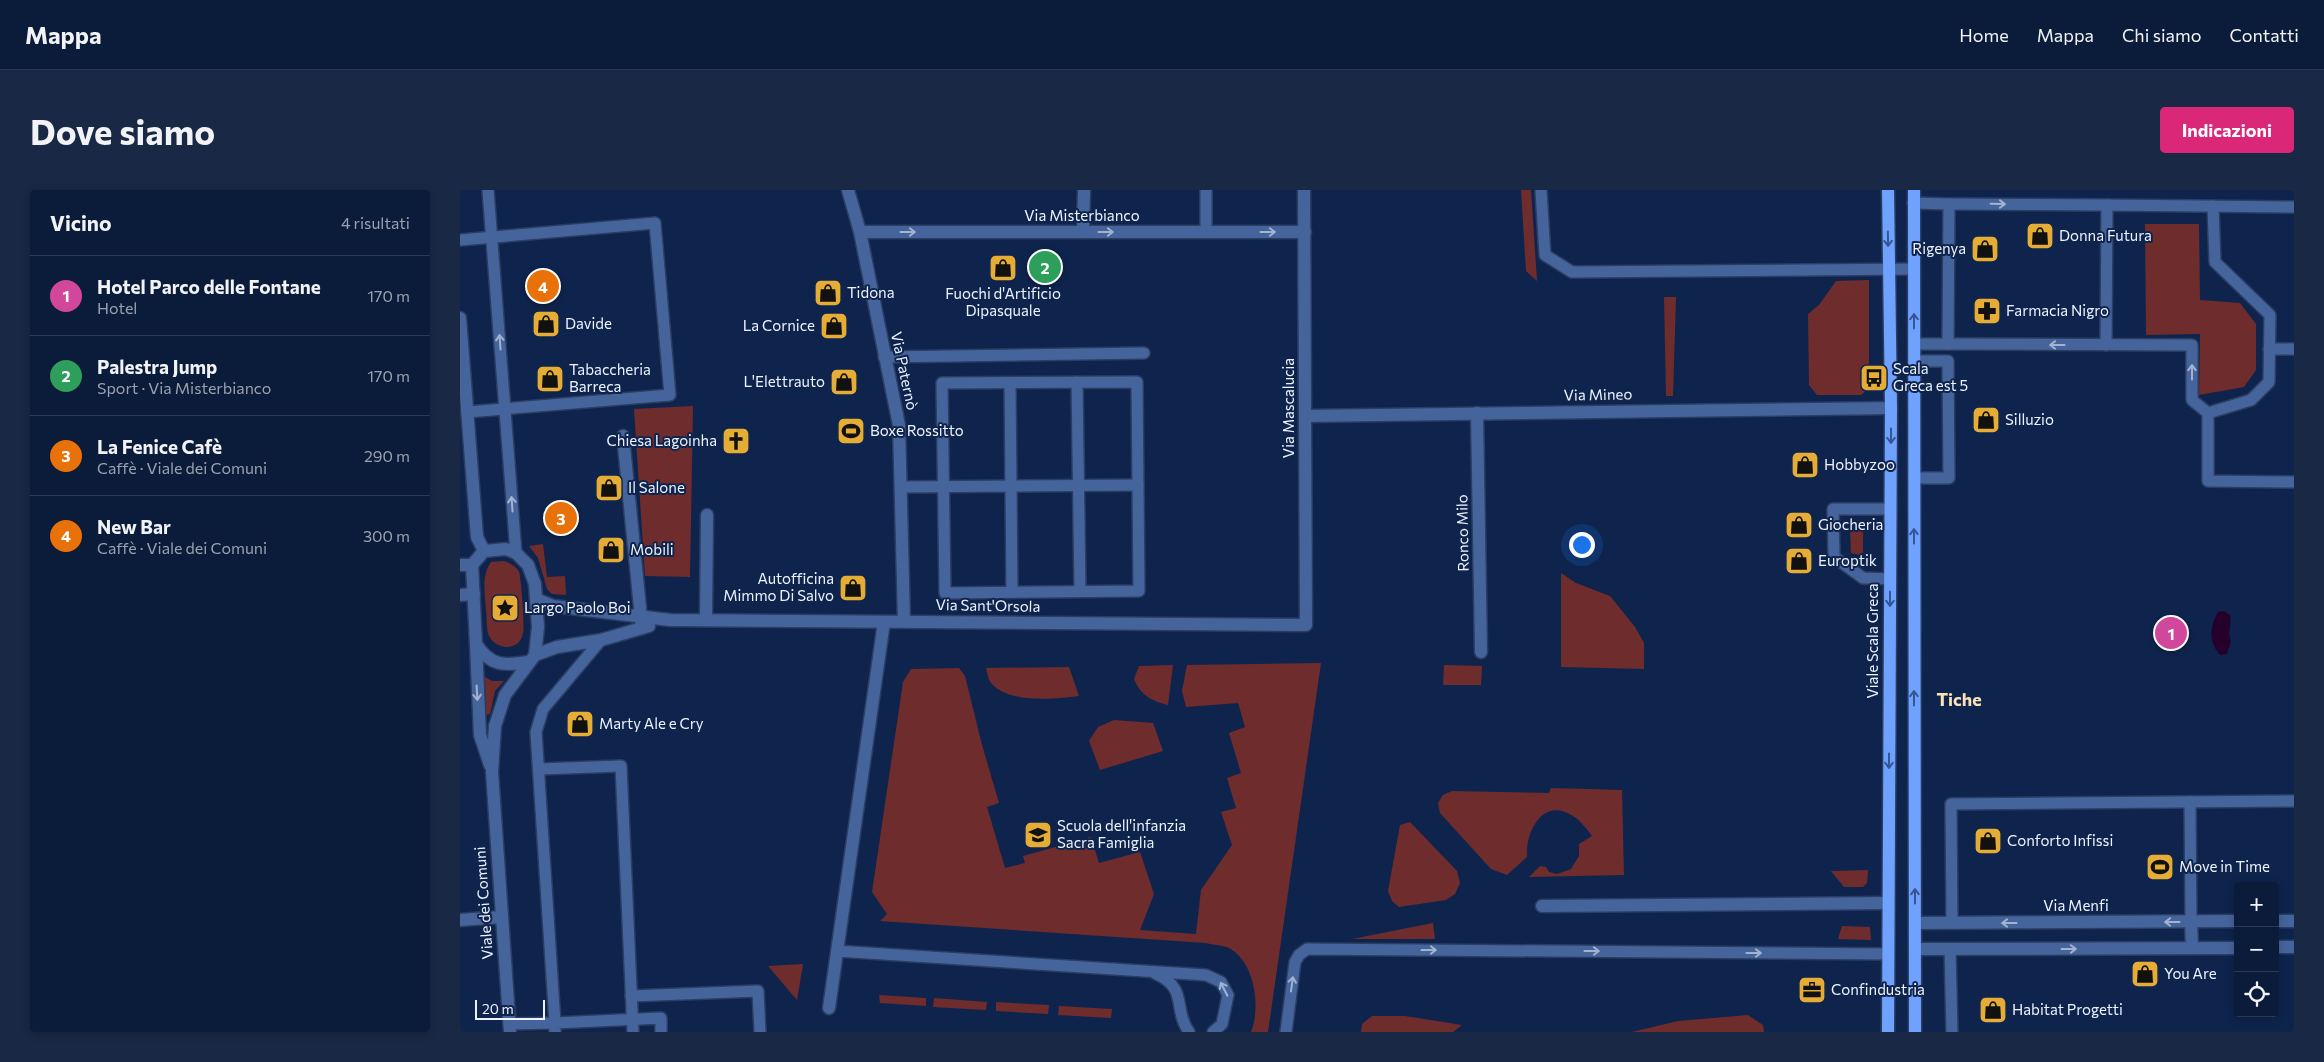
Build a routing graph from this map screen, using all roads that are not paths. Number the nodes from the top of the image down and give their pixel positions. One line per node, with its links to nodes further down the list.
1 (488, 190): 18 (lane)
2 (848, 190): 14 (street, Via Paternò)
3 (1084, 190): 15 (street)
4 (1206, 190): 16 (lane)
5 (1304, 190): 17 (street, Via Mascalucia)
6 (1541, 190): 20 (lane)
7 (1888, 190): 20 (main road, Viale Scala Greca, one-way to 20)
8 (1914, 190): 9 (main road)
9 (1914, 203): 10 (lane); 21 (main road)
10 (1949, 204): 11 (lane, one-way to 11); 24 (lane)
11 (2107, 205): 12 (lane); 25 (lane)
12 (2213, 206): 13 (lane); 26 (lane)
13 (2294, 207)
14 (860, 232): 15 (street, Via Misterbianco, one-way to 15); 29 (street, Via Paternò)
15 (1083, 232): 16 (street, Via Misterbianco, one-way to 16)
16 (1206, 232): 17 (street, Via Misterbianco, one-way to 17)
17 (1305, 232): 38 (street, Via Mascalucia)
18 (492, 237): 19 (lane); 34 (lane, one-way to 18); 34 (lane)
19 (460, 240)
20 (1889, 269): 21 (lane); 33 (main road, Viale Scala Greca)
21 (1914, 269): 23 (main road, one-way to 21)
22 (460, 318): 35 (street)
23 (1914, 344): 24 (lane); 30 (main road)
24 (1948, 344): 25 (lane, one-way to 24)
25 (2106, 344): 37 (lane, one-way to 25)
26 (2269, 348): 27 (lane); 37 (lane)
27 (2294, 349)
28 (1144, 353): 29 (lane)
29 (884, 357): 45 (street, Via Paternò)
30 (1914, 361): 40 (main road); 40 (lane)
31 (1077, 382): 32 (lane); 42 (lane); 44 (lane)
32 (1010, 383): 43 (lane); 46 (lane)
33 (1891, 408): 36 (street, Via Mineo); 47 (main road, Viale Scala Greca, one-way to 47)
34 (505, 409): 35 (lane); 50 (lane, one-way to 34)
35 (467, 412): 49 (street)
36 (1477, 413): 38 (street, Via Mineo); 65 (street, Ronco Milo)
37 (2208, 413): 41 (lane)
38 (1305, 416): 62 (street, Via Mascalucia)
39 (624, 436): 59 (street)
40 (1914, 478): 79 (main road, one-way to 40)
41 (2294, 482)
42 (1138, 485): 44 (lane); 54 (lane)
43 (1011, 486): 44 (lane); 46 (lane); 53 (lane)
44 (1078, 486): 54 (lane)
45 (902, 487): 46 (lane); 61 (street, Via Paternò)
46 (944, 487): 53 (lane)
47 (1890, 508): 52 (main road, Viale Scala Greca); 52 (lane)
48 (707, 515): 58 (street)
49 (484, 551): 50 (street); 51 (street)
50 (516, 553): 57 (street)
51 (466, 565): 55 (street)
52 (1890, 579): 71 (main road, Viale Scala Greca, one-way to 71)
53 (1012, 592): 54 (lane)
54 (1080, 592)
55 (474, 594): 56 (street); 64 (street)
56 (460, 595)
57 (536, 599): 59 (street, Via Sant'Orsola); 66 (street)
58 (706, 620): 59 (street, Via Sant'Orsola); 60 (street, Via Sant'Orsola)
59 (641, 622): 63 (street)
60 (884, 622): 61 (street, Via Sant'Orsola); 87 (street)
61 (904, 622): 62 (street, Via Sant'Orsola)
62 (1306, 625)
63 (600, 640): 66 (street); 67 (lane)
64 (476, 644): 66 (street); 68 (street, one-way to 68)
65 (1481, 652)
66 (531, 659): 68 (street)
67 (539, 769): 90 (lane); 93 (lane)
68 (492, 772): 73 (street, Viale dei Comuni)
69 (2294, 801): 70 (lane)
70 (2190, 802): 78 (lane); 80 (lane)
71 (1888, 903): 72 (street); 88 (main road, Viale Scala Greca)
72 (1542, 906)
73 (501, 918): 74 (street); 94 (street, Viale dei Comuni)
74 (460, 920)
75 (2234, 921): 78 (street, Via Menfi)
76 (2279, 921): 77 (street)
77 (2294, 921)
78 (2191, 922): 80 (street, Via Menfi, one-way to 80); 83 (street)
79 (1914, 923): 80 (street, Via Menfi); 85 (main road)
80 (1952, 923)
81 (2279, 947): 82 (street)
82 (2294, 947)
83 (2192, 948): 84 (street); 86 (street, one-way to 83)
84 (2234, 948)
85 (1915, 949): 86 (street); 102 (main road)
86 (1950, 949): 103 (lane)
87 (837, 951): 89 (lane); 91 (street)
88 (1888, 954): 100 (lane, one-way to 88); 101 (main road, Viale Scala Greca)
89 (1150, 971): 98 (lane); 99 (lane, one-way to 89)
90 (631, 996): 92 (lane); 97 (lane)
91 (829, 1008)
92 (632, 1019): 93 (lane); 95 (lane); 96 (lane)
93 (555, 1027): 94 (lane)
94 (510, 1028)
95 (633, 1032)
96 (661, 1032)
97 (760, 1032)
98 (1189, 1032)
99 (1213, 1032)
100 (1286, 1032)
101 (1888, 1032)
102 (1915, 1032)
103 (1952, 1032)

